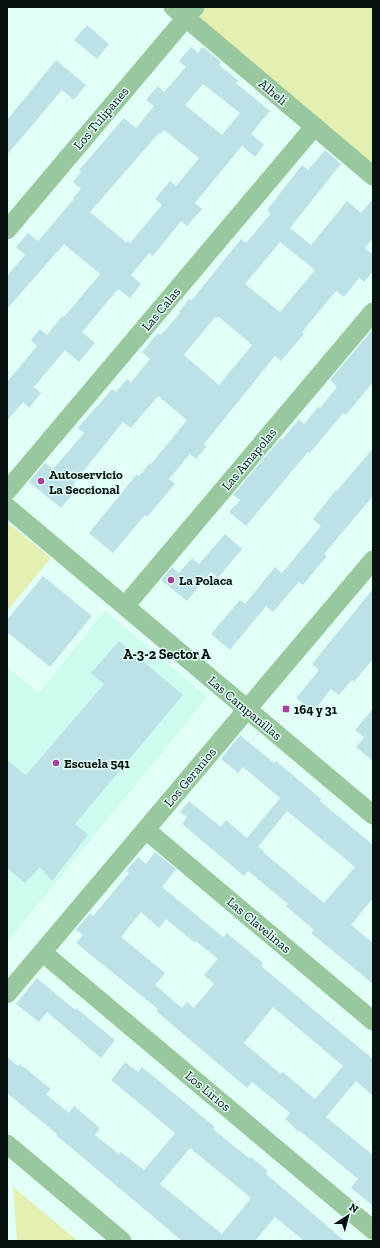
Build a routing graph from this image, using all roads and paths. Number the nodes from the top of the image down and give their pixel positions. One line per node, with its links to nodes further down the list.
1 (184, 11): 2 (street, Alhelí); 4 (street, Los Tulipanes)
2 (314, 127): 3 (street, Alhelí); 6 (street, Las Calas)
3 (373, 176)
4 (7, 230)
5 (373, 312): 9 (street, Las Amapolas)
6 (7, 491)
7 (7, 507): 9 (street, Las Campanillas)
8 (373, 560): 10 (street, Los Geranios)
9 (124, 606): 10 (street, Las Campanillas)
10 (247, 709): 11 (street, Las Campanillas); 12 (street, Los Geranios)
11 (373, 816)
12 (146, 830): 13 (street, Los Geranios); 15 (street, Las Clavelinas)
13 (42, 952): 14 (street, Los Geranios); 17 (street, Los Lirios)
14 (7, 994)
15 (373, 1021)
16 (10, 1153): 18 (street)
17 (373, 1230)
18 (122, 1241)

